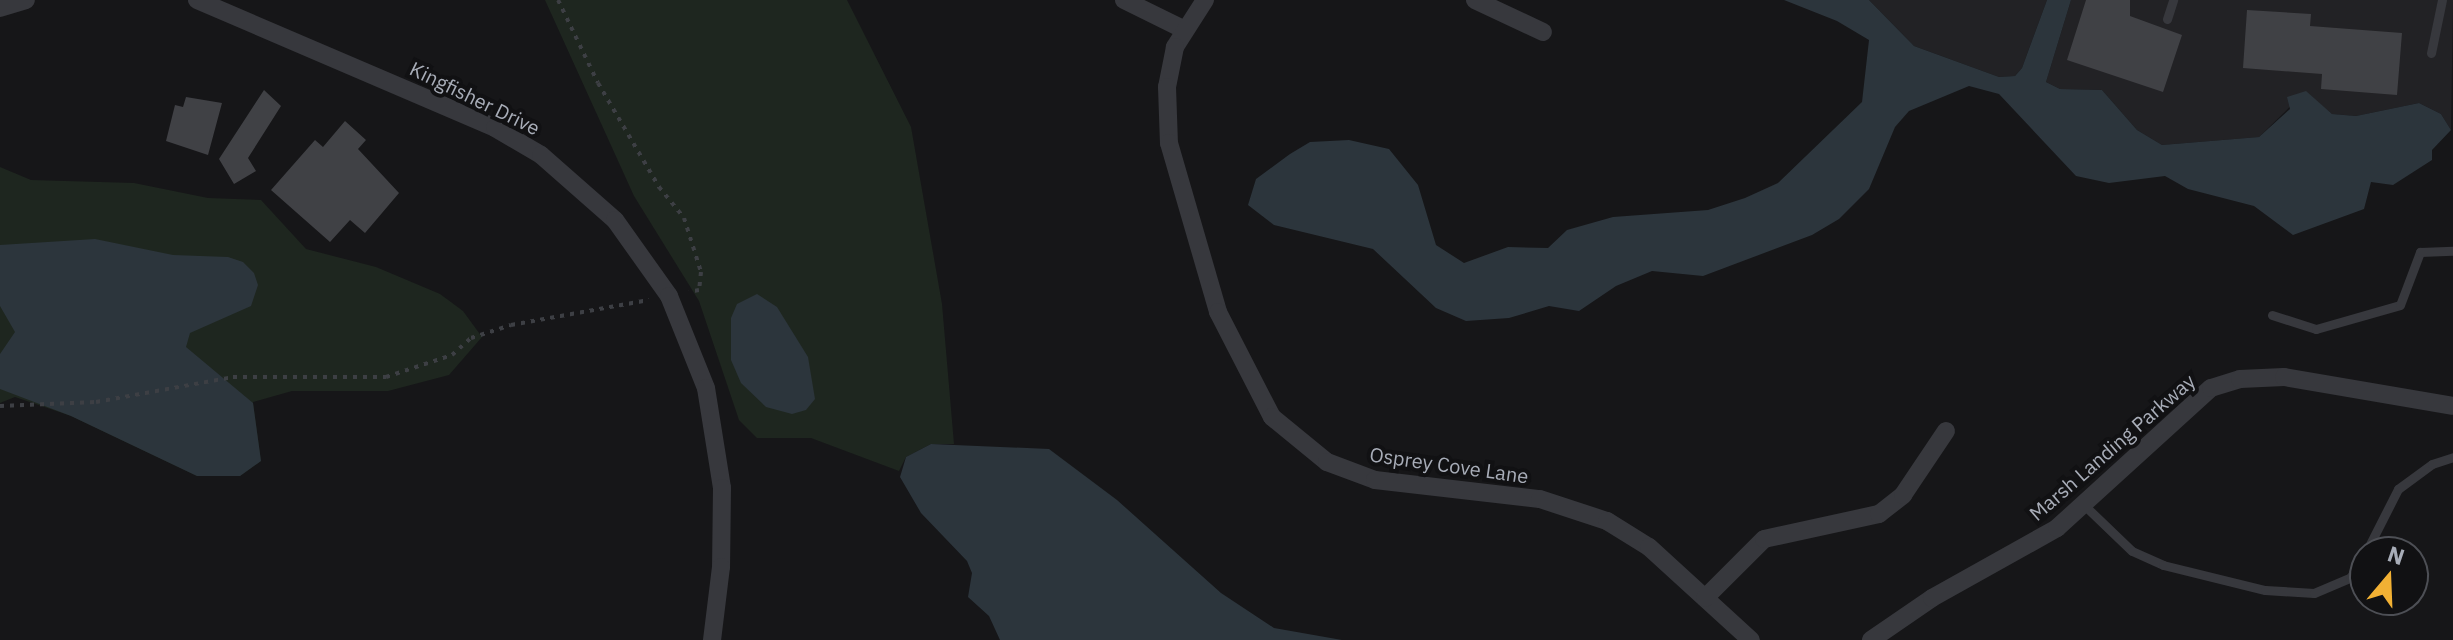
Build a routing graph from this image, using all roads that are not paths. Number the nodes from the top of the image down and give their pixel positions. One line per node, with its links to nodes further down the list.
1 (26, 0): 8 (street)
2 (197, 0): 22 (street, Kingfisher Drive)
3 (1124, 0): 10 (street)
4 (1205, 0): 10 (street, Osprey Cove Lane)
5 (1475, 0): 11 (street)
6 (2173, 0): 9 (lane)
7 (2442, 0): 12 (lane)
8 (0, 8)
9 (2167, 19)
10 (1183, 29): 21 (street, Osprey Cove Lane)
11 (1543, 32)
12 (2431, 53)
13 (2453, 251): 14 (lane)
14 (2272, 315)
15 (2453, 406): 18 (street, Marsh Landing Parkway)
16 (1946, 431): 21 (street)
17 (2453, 457): 19 (lane)
18 (2084, 505): 20 (lane); 24 (street, Marsh Landing Parkway)
19 (2374, 536)
20 (2349, 578)
21 (1705, 598): 23 (street, Osprey Cove Lane)
22 (712, 640)
23 (1751, 640)
24 (1871, 640)

